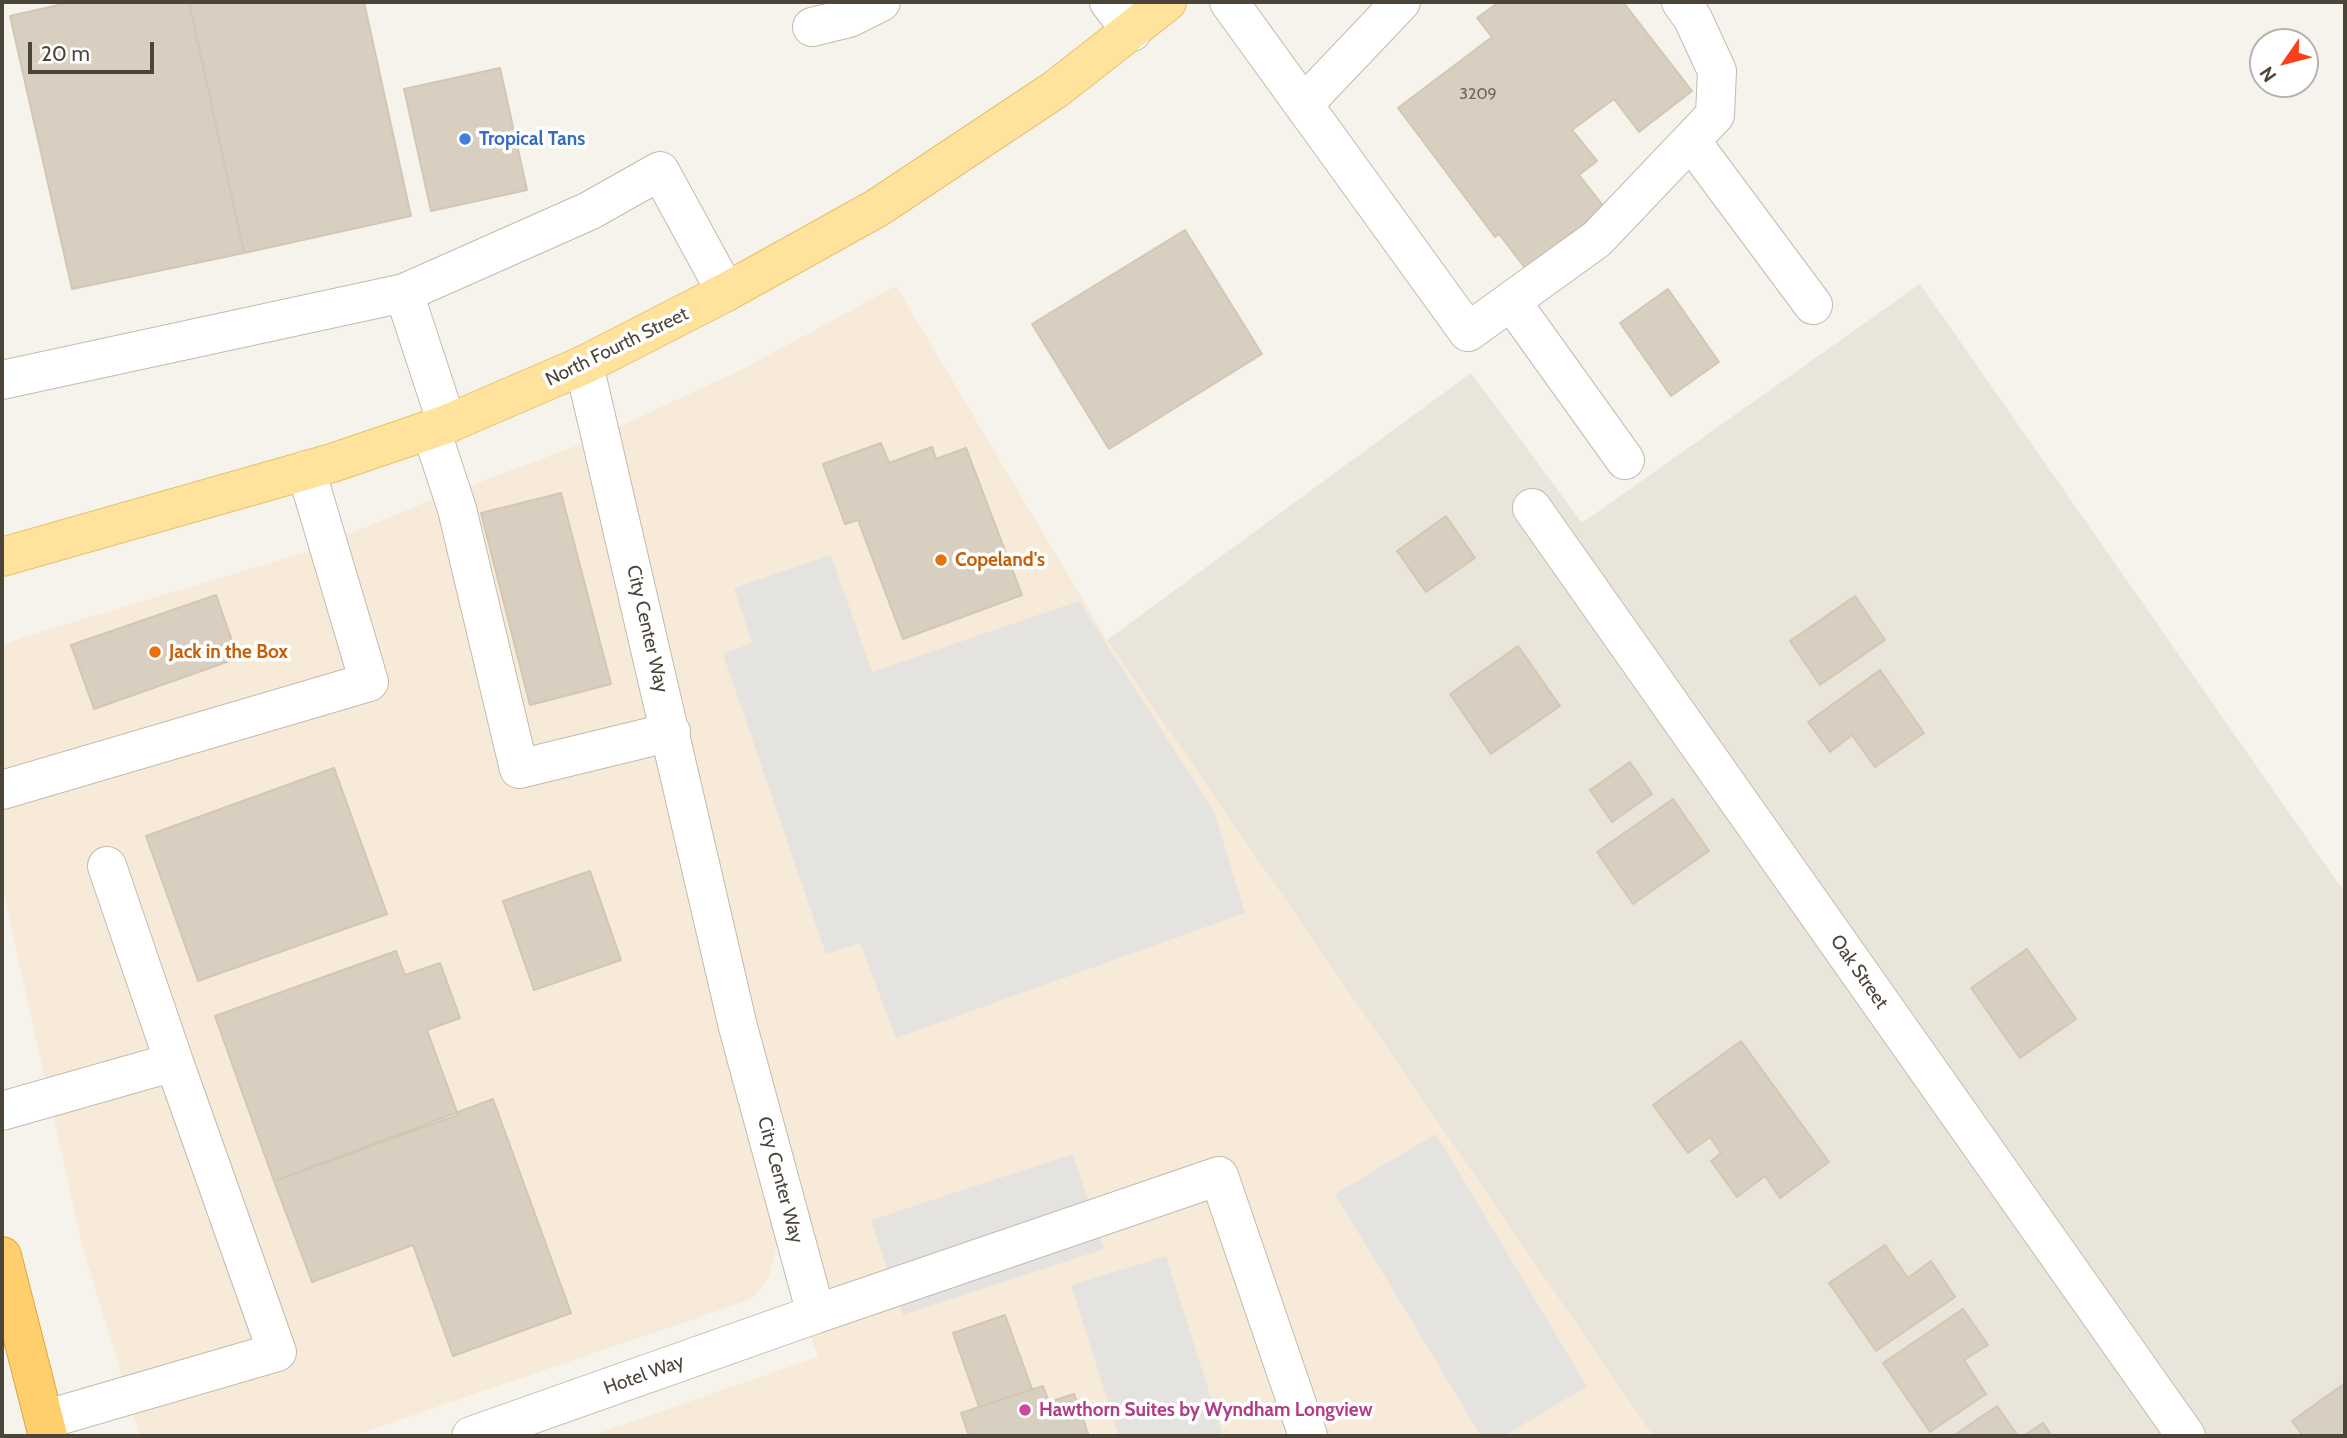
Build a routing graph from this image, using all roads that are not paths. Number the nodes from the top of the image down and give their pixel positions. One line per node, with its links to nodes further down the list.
1 (881, 2): 7 (street)
2 (1109, 2): 8 (street)
3 (1167, 2): 8 (main road, North Fourth Street)
4 (1230, 2): 9 (street)
5 (1401, 2): 9 (street)
6 (1681, 2): 10 (street)
7 (812, 27)
8 (1132, 32): 11 (main road, North Fourth Street)
9 (1304, 104): 13 (street)
10 (1691, 141): 13 (street); 14 (street)
11 (726, 292): 12 (street); 15 (main road, North Fourth Street)
12 (404, 293): 16 (street); 17 (street)
13 (1511, 301): 18 (street)
14 (1813, 305)
15 (584, 365): 17 (main road, North Fourth Street); 22 (street, City Center Way)
16 (2, 380)
17 (439, 427): 19 (main road, North Fourth Street); 22 (street)
18 (1625, 460)
19 (306, 470): 21 (main road, North Fourth Street); 23 (street)
20 (1532, 508): 32 (street, Oak Street)
21 (2, 557)
22 (671, 732): 28 (street, City Center Way)
23 (2, 790)
24 (107, 866): 25 (street)
25 (174, 1062): 26 (street); 29 (street)
26 (2, 1111)
27 (2, 1256): 29 (highway)
28 (816, 1314): 30 (street, Hotel Way); 31 (street)
29 (46, 1428)
30 (471, 1436)
31 (1308, 1436)
32 (2186, 1436)

